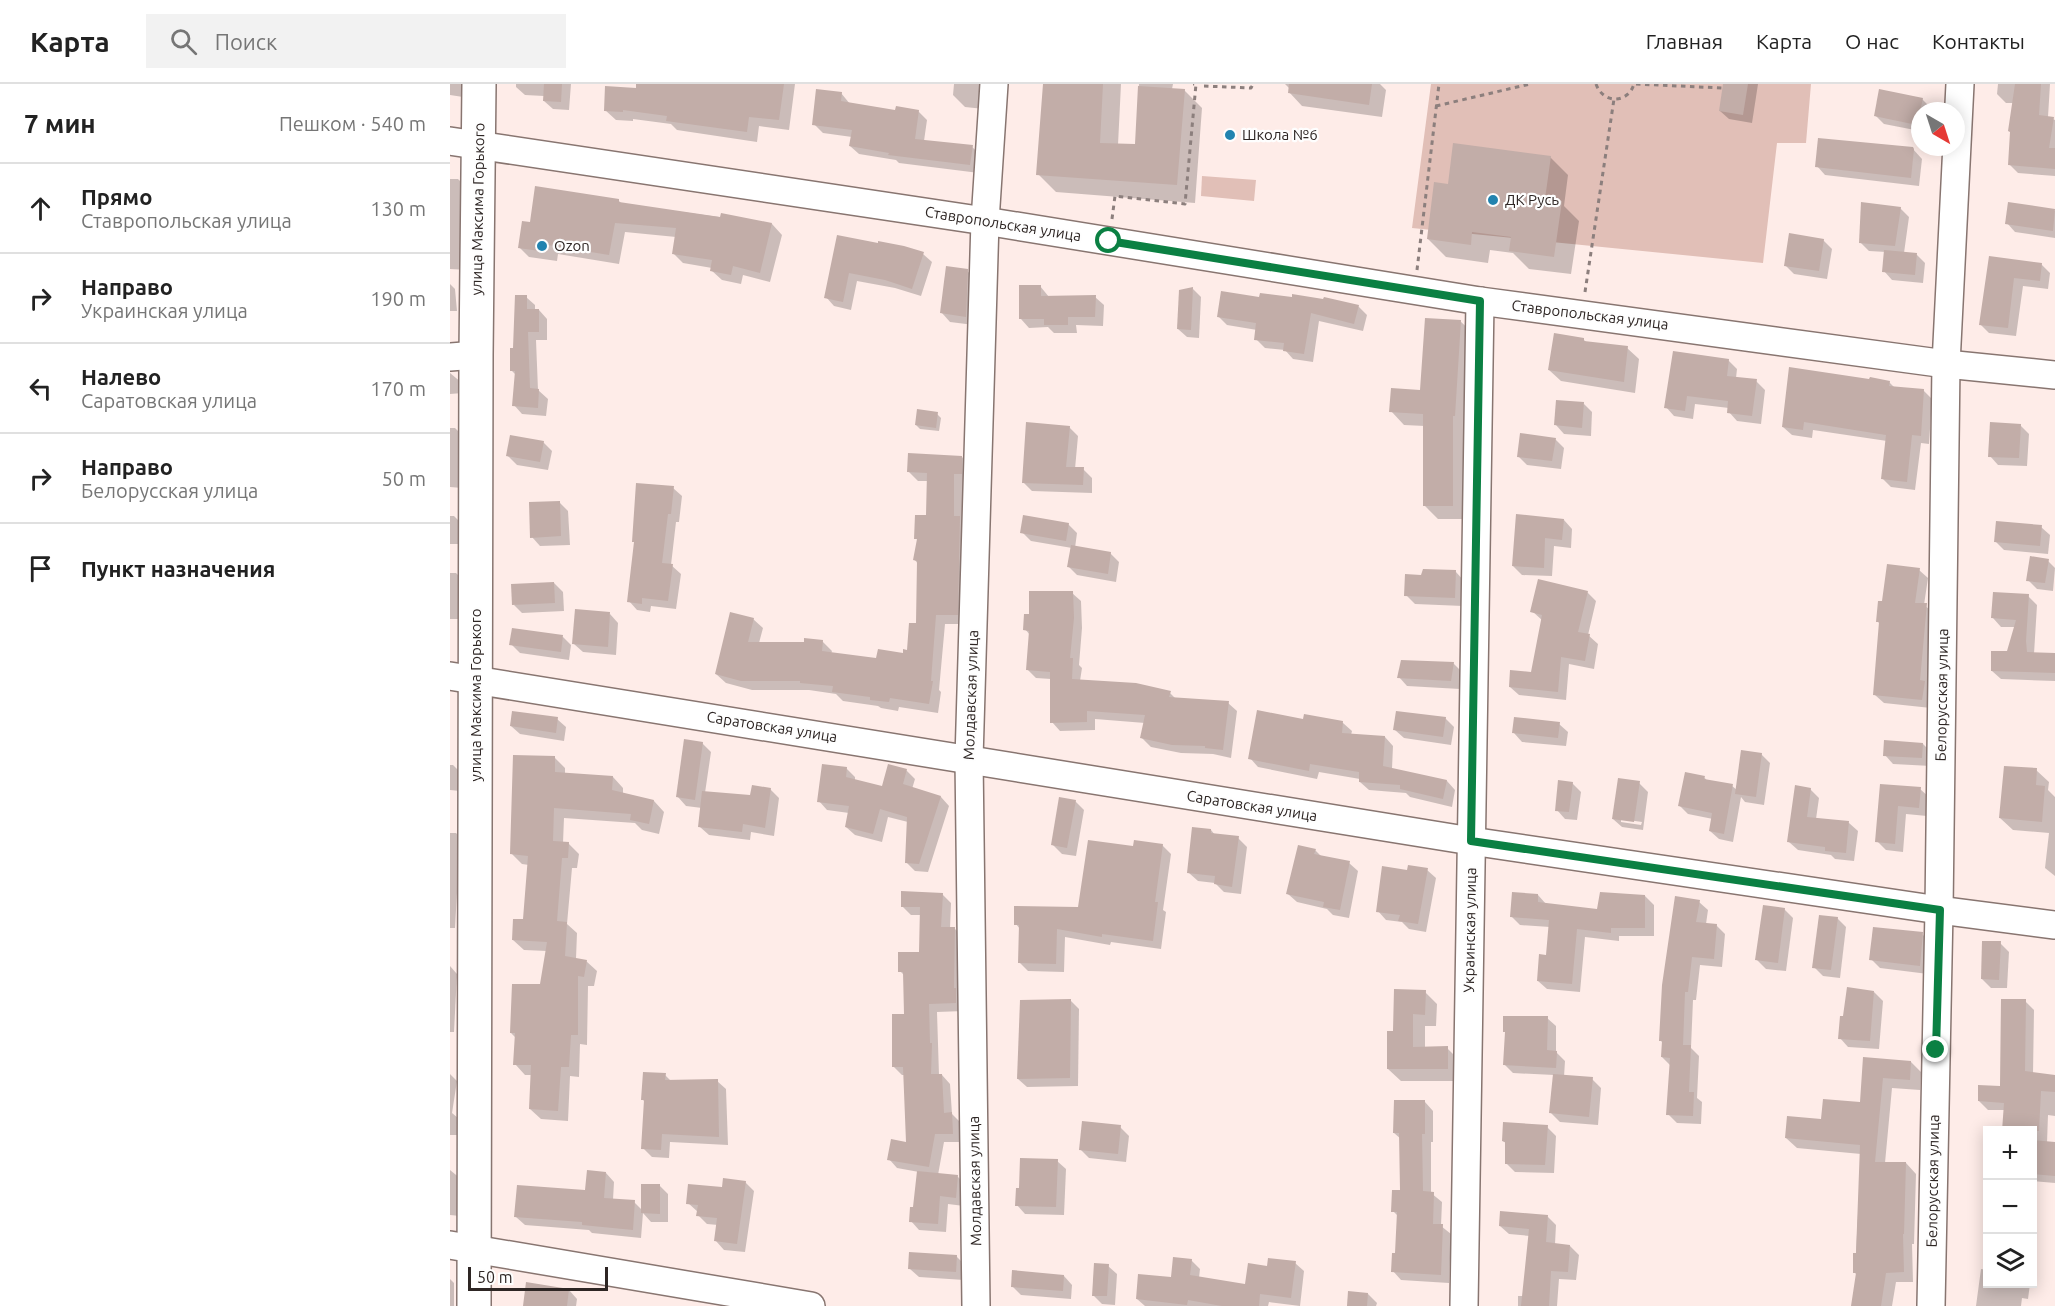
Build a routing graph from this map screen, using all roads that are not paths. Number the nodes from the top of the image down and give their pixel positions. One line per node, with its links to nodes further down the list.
1 (480, 84): 4 (main road, улица Максима Горького)
2 (994, 84): 5 (street, Молдавская улица)
3 (1960, 84): 8 (street, Белорусская улица)
4 (464, 143): 5 (street, Ставропольская улица); 7 (main road, улица Максима Горького)
5 (985, 221): 6 (street, Ставропольская улица); 11 (street, Молдавская улица)
6 (1480, 301): 8 (street, Ставропольская улица); 12 (street, Украинская улица)
7 (463, 356): 10 (main road, улица Максима Горького)
8 (1946, 364): 9 (street, Ставропольская улица); 13 (street, Белорусская улица)
9 (2055, 375)
10 (463, 677): 11 (street, Саратовская улица); 15 (main road, улица Максима Горького)
11 (969, 759): 12 (street, Саратовская улица); 18 (street, Молдавская улица)
12 (1471, 841): 13 (street, Саратовская улица); 19 (street, Украинская улица)
13 (1940, 910): 14 (street, Саратовская улица); 20 (street, Белорусская улица)
14 (2055, 925)
15 (462, 1247): 16 (main road, улица Максима Горького); 17 (street)
16 (474, 1306)
17 (811, 1306)
18 (976, 1306)
19 (1464, 1306)
20 (1930, 1306)

